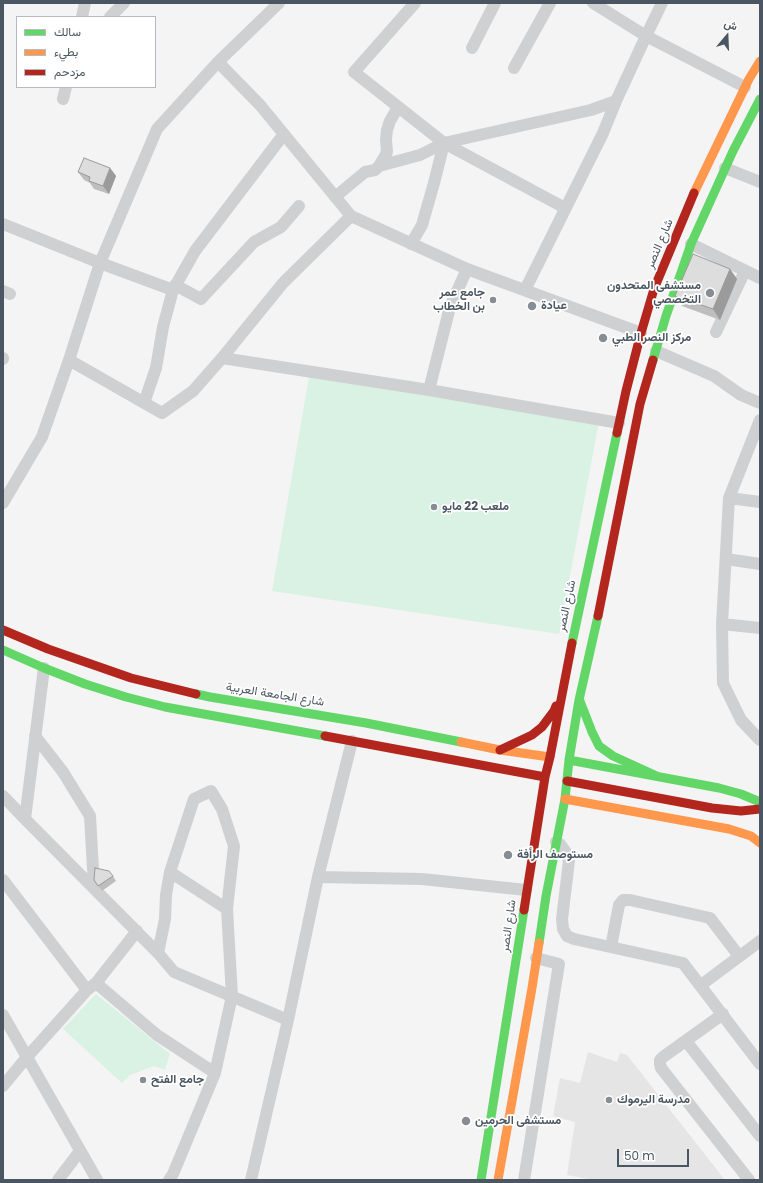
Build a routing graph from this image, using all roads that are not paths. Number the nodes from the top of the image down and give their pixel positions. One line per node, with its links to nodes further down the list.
1 (85, 3): 9 (street)
2 (124, 3): 10 (street)
3 (279, 3): 13 (street)
4 (415, 3): 19 (street)
5 (495, 3): 12 (street)
6 (550, 3): 15 (street)
7 (593, 3): 11 (street)
8 (662, 3): 11 (street)
9 (82, 16)
10 (111, 16)
11 (646, 36): 16 (street); 18 (street)
12 (472, 48)
13 (218, 62): 20 (street); 32 (street)
14 (760, 62): 16 (main road, شارع النصر)
15 (514, 68)
16 (745, 87): 39 (main road, شارع النصر)
17 (760, 99): 23 (main road, شارع النصر)
18 (616, 101): 21 (street); 27 (street)
19 (398, 107): 21 (street); 22 (street)
20 (284, 134): 25 (street); 36 (street)
21 (444, 143): 22 (street); 27 (street); 30 (street)
22 (379, 166): 25 (street)
23 (725, 168): 24 (street); 31 (main road, شارع النصر)
24 (760, 182)
25 (335, 197): 28 (street)
26 (299, 206): 36 (street)
27 (565, 208): 37 (street)
28 (351, 216): 30 (street); 41 (street)
29 (3, 224): 32 (street)
30 (411, 244): 33 (street)
31 (691, 244): 34 (street); 40 (main road, شارع النصر)
32 (100, 263): 36 (street); 42 (street)
33 (467, 269): 37 (street); 43 (street)
34 (745, 270): 35 (street); 38 (street)
35 (760, 278)
36 (174, 287): 44 (street)
37 (524, 290): 39 (street)
38 (716, 332)
39 (641, 333): 47 (main road, شارع النصر)
40 (656, 351): 45 (street); 54 (main road, شارع النصر)
41 (222, 358): 43 (street); 44 (street)
42 (69, 360): 44 (street); 50 (street)
43 (429, 390): 47 (street)
44 (144, 403)
45 (760, 403)
46 (760, 420): 48 (street)
47 (619, 423): 53 (main road, شارع النصر)
48 (729, 498): 49 (street); 51 (street)
49 (760, 502)
50 (3, 503)
51 (726, 559): 52 (street); 55 (street)
52 (760, 564)
53 (578, 611): 54 (main road); 58 (main road, شارع النصر)
54 (599, 615): 58 (main road, شارع النصر)
55 (722, 624): 56 (street); 64 (street)
56 (760, 628)
57 (3, 630): 66 (main road, شارع الجامعة العربية)
58 (583, 637): 61 (main road, شارع النصر); 62 (main road, شارع النصر)
59 (3, 650): 60 (main road)
60 (44, 668): 63 (street); 65 (main road)
61 (562, 690): 66 (main road); 67 (main road, شارع النصر)
62 (579, 700): 68 (main road, شارع النصر); 71 (main road)
63 (35, 736): 78 (street); 84 (street)
64 (760, 740)
65 (352, 741): 69 (main road); 82 (street)
66 (500, 750): 67 (main road, شارع الجامعة العربية)
67 (550, 757): 70 (main road, شارع النصر)
68 (570, 760): 71 (main road); 72 (main road, شارع النصر)
69 (495, 768): 70 (main road); 73 (main road)
70 (545, 777): 73 (main road, شارع النصر)
71 (659, 777): 76 (main road)
72 (567, 781): 75 (main road, شارع النصر); 77 (main road)
73 (543, 791): 85 (main road, شارع النصر)
74 (3, 796): 78 (street)
75 (565, 799): 79 (main road, شارع النصر); 80 (main road)
76 (760, 802)
77 (760, 809)
78 (25, 819): 84 (street)
79 (556, 842): 89 (street); 93 (main road, شارع النصر)
80 (760, 843)
81 (170, 872): 86 (street); 86 (street); 90 (street)
82 (318, 877): 85 (street); 101 (street)
83 (3, 880): 96 (street)
84 (94, 887): 87 (street)
85 (526, 890): 91 (main road, شارع النصر)
86 (227, 909): 98 (street)
87 (137, 931): 90 (street); 96 (street)
88 (760, 941): 92 (street)
89 (611, 947): 92 (street); 94 (street)
90 (158, 953): 98 (street)
91 (517, 956): 93 (main road); 95 (main road, شارع النصر)
92 (739, 956): 94 (street)
93 (536, 958): 97 (main road, شارع النصر); 115 (street)
94 (701, 985): 99 (street)
95 (512, 986): 97 (main road); 113 (main road, شارع النصر)
96 (91, 987): 103 (street); 105 (street)
97 (532, 988): 114 (main road, شارع النصر)
98 (232, 996): 101 (street); 105 (street)
99 (723, 1014): 102 (street); 104 (street)
100 (3, 1016): 103 (street)
101 (288, 1020): 112 (street)
102 (686, 1041): 107 (street); 116 (street)
103 (27, 1057): 106 (street); 108 (street)
104 (760, 1064)
105 (215, 1073): 111 (street)
106 (3, 1086)
107 (760, 1136)
108 (80, 1151): 109 (street); 110 (street)
109 (58, 1180)
110 (97, 1180)
111 (169, 1180)
112 (252, 1180)
113 (481, 1180)
114 (498, 1180)
115 (524, 1180)
116 (749, 1180)

